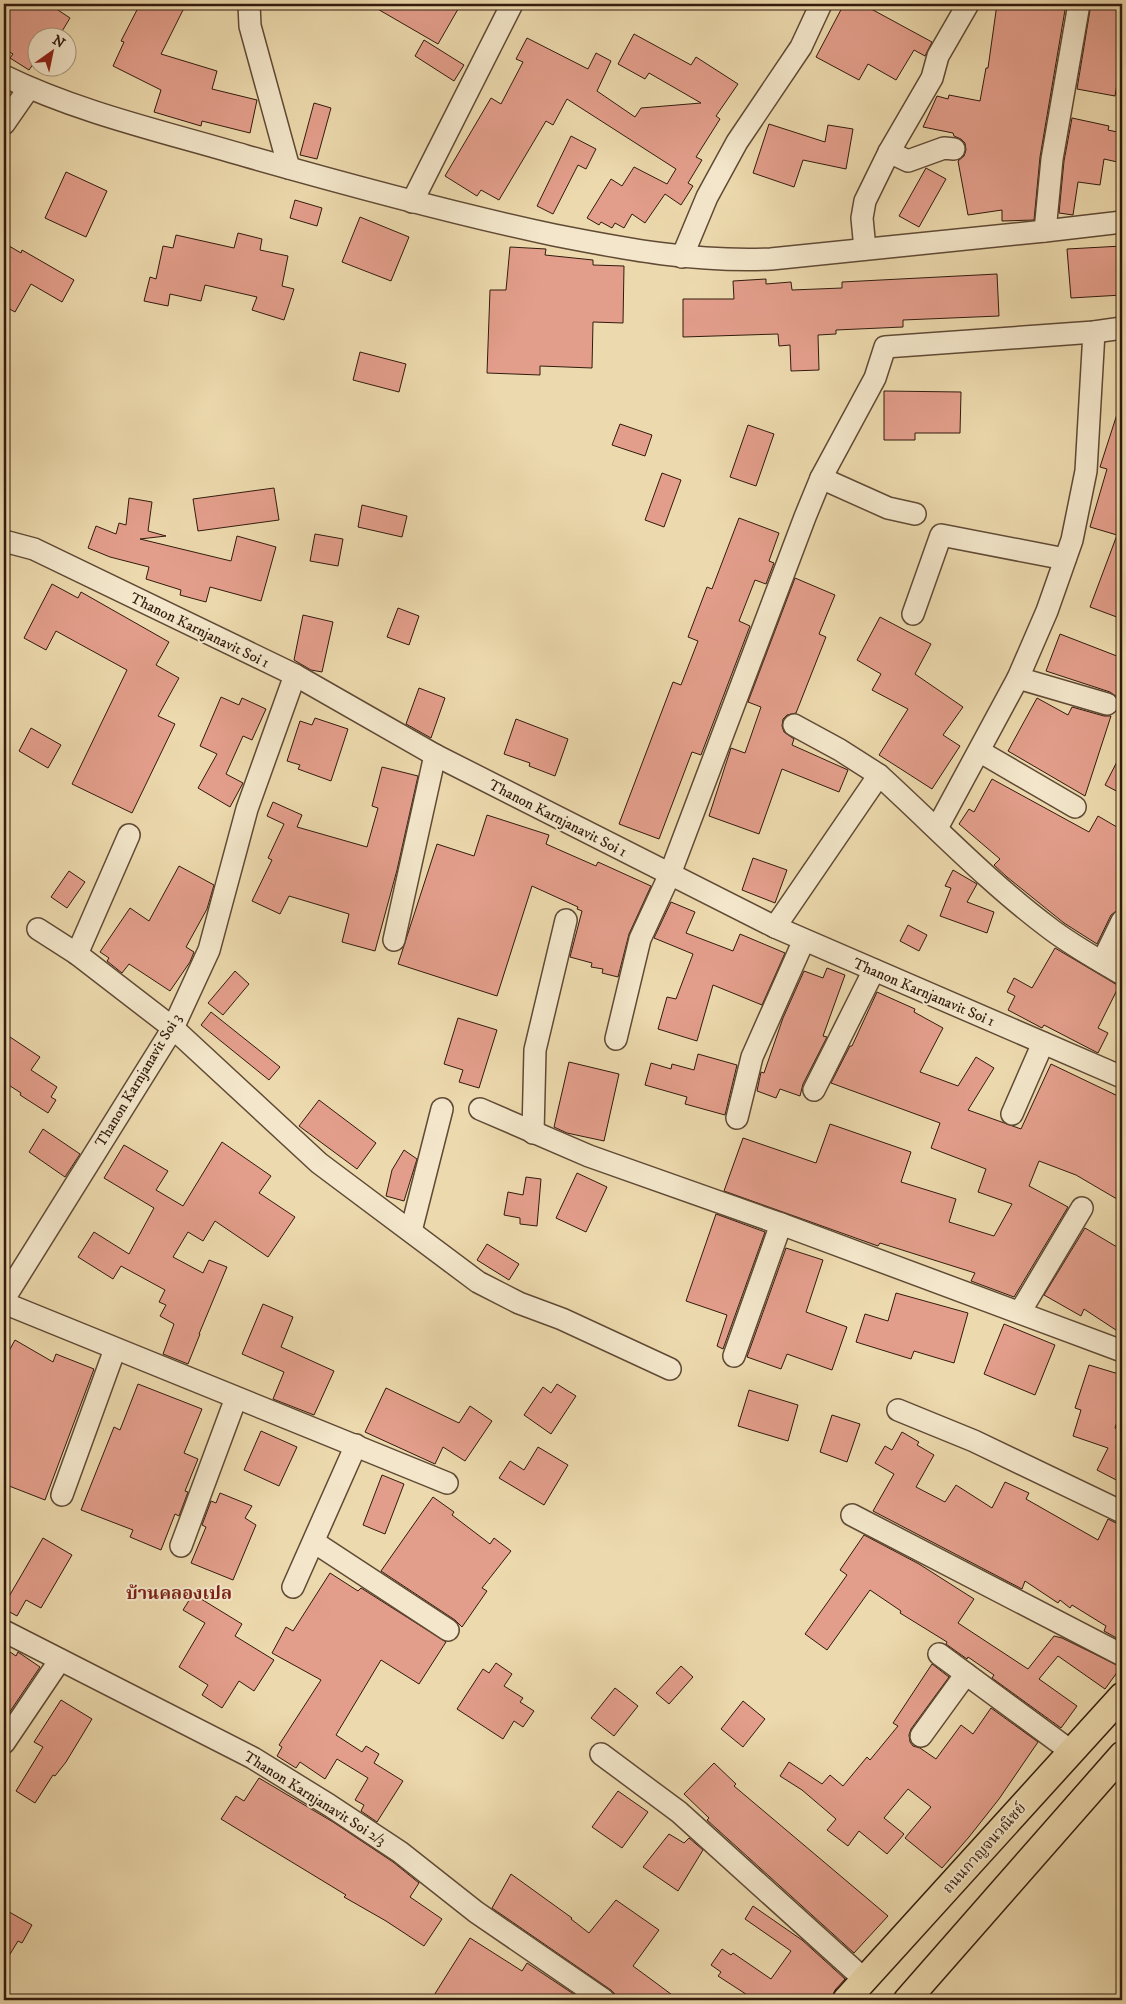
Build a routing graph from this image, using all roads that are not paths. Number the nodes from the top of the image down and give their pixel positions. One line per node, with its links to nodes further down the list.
1 (250, 4): 11 (street)
2 (512, 4): 12 (street)
3 (821, 4): 16 (street)
4 (968, 4): 10 (street)
5 (1079, 4): 14 (street)
6 (4, 76): 7 (street)
7 (28, 88): 8 (street); 11 (street)
8 (4, 124)
9 (954, 149): 10 (street)
10 (889, 152): 15 (street)
11 (290, 168): 12 (street)
12 (412, 202): 16 (street)
13 (1122, 222): 14 (street)
14 (1045, 232): 15 (street)
15 (865, 249): 16 (street)
16 (682, 257)
17 (1122, 328): 18 (street)
18 (1094, 332): 19 (street); 22 (street)
19 (821, 478): 20 (street); 34 (street)
20 (915, 514)
21 (4, 540): 24 (street, Thanon Karnjanavit Soi 1)
22 (1065, 559): 23 (street); 25 (street)
23 (913, 614)
24 (295, 675): 29 (street, Thanon Karnjanavit Soi 1); 45 (street, Thanon Karnjanavit Soi 3)
25 (1018, 678): 26 (street); 28 (street)
26 (1108, 704)
27 (794, 725): 30 (street)
28 (978, 750): 31 (street); 32 (street)
29 (435, 755): 34 (street, Thanon Karnjanavit Soi 1); 39 (street)
30 (879, 775): 32 (street); 37 (street)
31 (1075, 807)
32 (937, 828): 42 (street)
33 (129, 835): 41 (street)
34 (670, 874): 37 (street, Thanon Karnjanavit Soi 1); 46 (street)
35 (566, 920): 54 (street)
36 (1122, 921): 42 (street)
37 (775, 927): 40 (street, Thanon Karnjanavit Soi 1)
38 (38, 928): 41 (street)
39 (394, 940)
40 (804, 940): 43 (street, Thanon Karnjanavit Soi 1); 53 (street)
41 (77, 954): 45 (street)
42 (1102, 962): 44 (street)
43 (874, 970): 47 (street, Thanon Karnjanavit Soi 1); 49 (street)
44 (1122, 974)
45 (173, 1028): 57 (street); 58 (street, Thanon Karnjanavit Soi 3)
46 (616, 1039)
47 (1043, 1043): 48 (street, Thanon Karnjanavit Soi 1); 52 (street)
48 (1122, 1077)
49 (814, 1090)
50 (442, 1109): 57 (street)
51 (480, 1109): 54 (street)
52 (1012, 1114)
53 (737, 1118)
54 (534, 1133): 56 (street)
55 (1082, 1208): 59 (street)
56 (781, 1224): 59 (street); 62 (street)
57 (411, 1231): 63 (street)
58 (4, 1301): 60 (street)
59 (1020, 1312): 61 (street)
60 (116, 1349): 64 (street); 68 (street)
61 (1122, 1352)
62 (734, 1356)
63 (670, 1369)
64 (236, 1398): 66 (street); 72 (street)
65 (898, 1410): 69 (street)
66 (356, 1445): 67 (street); 71 (street)
67 (447, 1483)
68 (62, 1495)
69 (1122, 1512)
70 (852, 1515): 77 (street)
71 (314, 1542): 73 (street); 74 (street)
72 (181, 1546)
73 (293, 1587)
74 (448, 1630)
75 (4, 1631): 78 (street, Thanon Karnjanavit Soi 2/3)
76 (939, 1654): 79 (street)
77 (1122, 1654)
78 (60, 1660): 82 (street); 87 (street, Thanon Karnjanavit Soi 2/3)
79 (966, 1674): 81 (street); 83 (street)
80 (1122, 1696): 83 (main road, ถนนกาญจนวณิชย์)
81 (921, 1736)
82 (4, 1743)
83 (1072, 1752): 86 (main road, ถนนกาญจนวณิชย์)
84 (601, 1754): 86 (street)
85 (1122, 1755): 89 (main road)
86 (865, 1980): 88 (main road, ถนนกาญจนวณิชย์)
87 (604, 2000)
88 (846, 2000)
89 (906, 2000)

